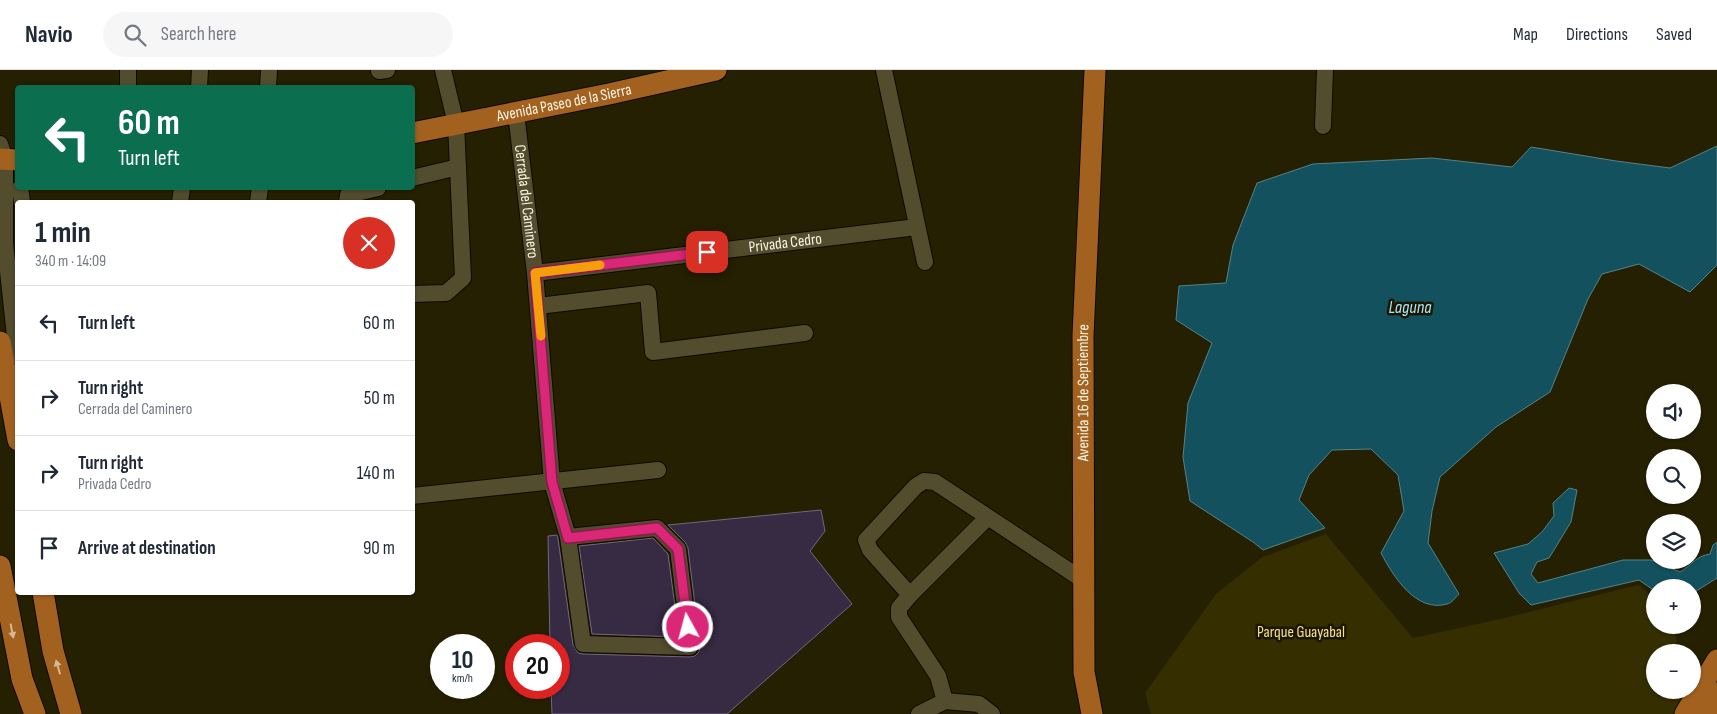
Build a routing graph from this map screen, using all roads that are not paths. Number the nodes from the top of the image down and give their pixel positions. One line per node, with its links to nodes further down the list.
1 (128, 70): 9 (street)
2 (200, 70): 10 (street)
3 (269, 70): 11 (street)
4 (443, 70): 13 (street)
5 (716, 70): 12 (main road, Avenida Paseo de la Sierra)
6 (884, 70): 21 (street)
7 (1095, 70): 37 (main road, Avenida 16 de Septiembre)
8 (1325, 70): 14 (street)
9 (128, 85)
10 (199, 85)
11 (268, 85)
12 (516, 113): 13 (main road, Avenida Paseo de la Sierra); 23 (street, Cerrada del Caminero)
13 (456, 124): 15 (main road, Avenida Paseo de la Sierra); 17 (street)
14 (1323, 126)
15 (415, 132)
16 (10, 157): 27 (street)
17 (458, 167): 18 (street); 24 (street)
18 (415, 177)
19 (369, 190): 20 (street)
20 (347, 200)
21 (918, 227): 22 (street); 23 (street, Privada Cedro)
22 (925, 262)
23 (535, 273): 25 (street, Cerrada del Caminero)
24 (415, 294)
25 (538, 306): 26 (street); 32 (street, Cerrada del Caminero)
26 (805, 333)
27 (9, 352): 29 (main road)
28 (0, 398): 29 (street)
29 (13, 415): 30 (main road)
30 (15, 425)
31 (658, 470): 32 (street)
32 (552, 482): 33 (street); 35 (street, Cerrada del Caminero)
33 (415, 496)
34 (988, 517): 37 (street); 39 (street); 39 (street)
35 (568, 538): 35 (street, Cerrada del Caminero)
36 (0, 566): 43 (main road, one-way to 43)
37 (1083, 580): 47 (main road, Avenida 16 de Septiembre)
38 (44, 595): 44 (main road, one-way to 38)
39 (910, 595): 42 (street)
40 (1717, 660): 48 (main road)
41 (1717, 693): 49 (main road)
42 (945, 701): 45 (street); 46 (street)
43 (35, 714)
44 (71, 714)
45 (919, 714)
46 (992, 714)
47 (1092, 714)
48 (1685, 714)
49 (1705, 714)

